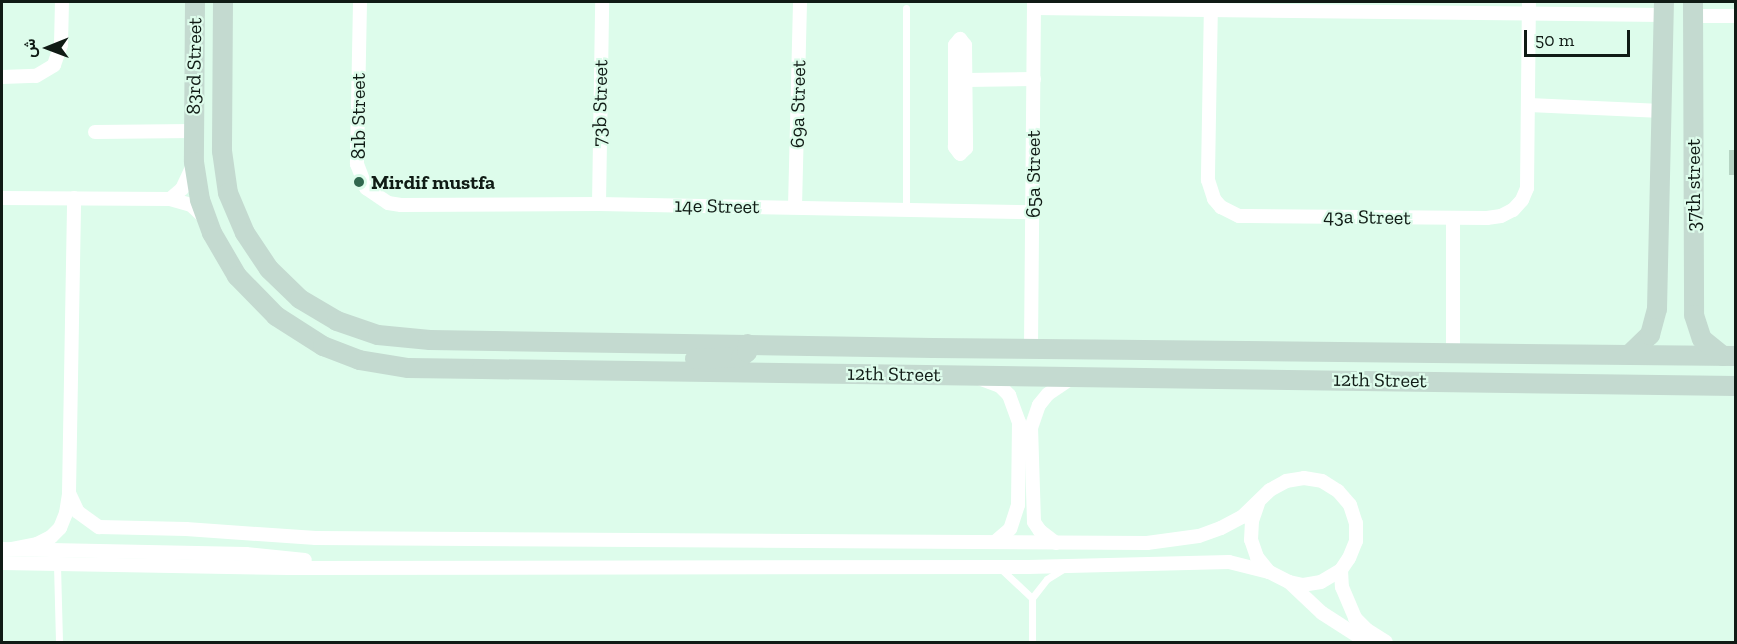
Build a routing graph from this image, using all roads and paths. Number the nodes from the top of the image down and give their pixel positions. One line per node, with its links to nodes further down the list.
1 (62, 2): 14 (street)
2 (195, 2): 20 (street, 83rd Street)
3 (223, 2): 19 (street, 83rd Street)
4 (360, 2): 27 (street, 81b Street)
5 (602, 2): 26 (street, 73b Street)
6 (800, 2): 28 (street, 69a Street)
7 (1034, 5): 8 (street); 16 (street, 65a Street)
8 (1211, 6): 10 (street); 32 (street, 43a Street)
9 (906, 8): 29 (lane)
10 (1529, 8): 11 (street); 17 (street, 43a Street)
11 (1664, 8): 18 (street, 37th street)
12 (1692, 9): 13 (street); 38 (street, 37th street)
13 (1736, 16)
14 (2, 77)
15 (966, 80): 15 (street); 16 (street)
16 (1034, 80): 30 (street, 65a Street)
17 (1529, 105): 18 (street); 32 (street, 43a Street)
18 (1662, 111): 37 (street, 37th street)
19 (221, 129): 33 (street, 12th Street)
20 (193, 131): 21 (street); 22 (street, 12th Street)
21 (95, 132)
22 (194, 162): 25 (street); 31 (street, 12th Street)
23 (2, 198): 24 (street)
24 (74, 198): 25 (street); 44 (street)
25 (170, 199): 31 (street)
26 (599, 204): 27 (street, 14e Street); 28 (street, 14e Street)
27 (401, 206)
28 (795, 207): 29 (street, 14e Street)
29 (906, 209): 30 (street, 14e Street)
30 (1033, 212): 34 (street, 65a Street)
31 (205, 217): 39 (street, 12th Street)
32 (1453, 218): 36 (street)
33 (748, 344): 35 (street, 12th Street); 39 (street)
34 (1031, 347): 35 (street, 12th Street); 36 (street, 12th Street)
35 (933, 348): 40 (street)
36 (1453, 353): 37 (street, 12th Street)
37 (1630, 354): 38 (street, 12th Street)
38 (1729, 356)
39 (664, 371): 40 (street, 12th Street)
40 (823, 373): 41 (street, 12th Street)
41 (968, 375): 42 (street, 12th Street); 46 (street)
42 (1075, 376): 43 (street, 12th Street); 47 (street)
43 (1736, 386)
44 (69, 493): 46 (street); 48 (street)
45 (1258, 504): 47 (street); 54 (street); 55 (street)
46 (994, 542): 47 (street)
47 (1056, 543)
48 (6, 549): 51 (street)
49 (2, 563): 50 (street)
50 (57, 565): 51 (street); 58 (lane)
51 (335, 566): 52 (street)
52 (998, 567): 53 (street); 57 (lane)
53 (1068, 567): 55 (street); 57 (lane)
54 (1341, 570): 56 (street); 61 (street)
55 (1269, 572): 56 (street)
56 (1289, 582): 60 (street)
57 (1032, 598): 59 (lane)
58 (59, 642)
59 (1032, 642)
60 (1367, 642)
61 (1386, 642)

